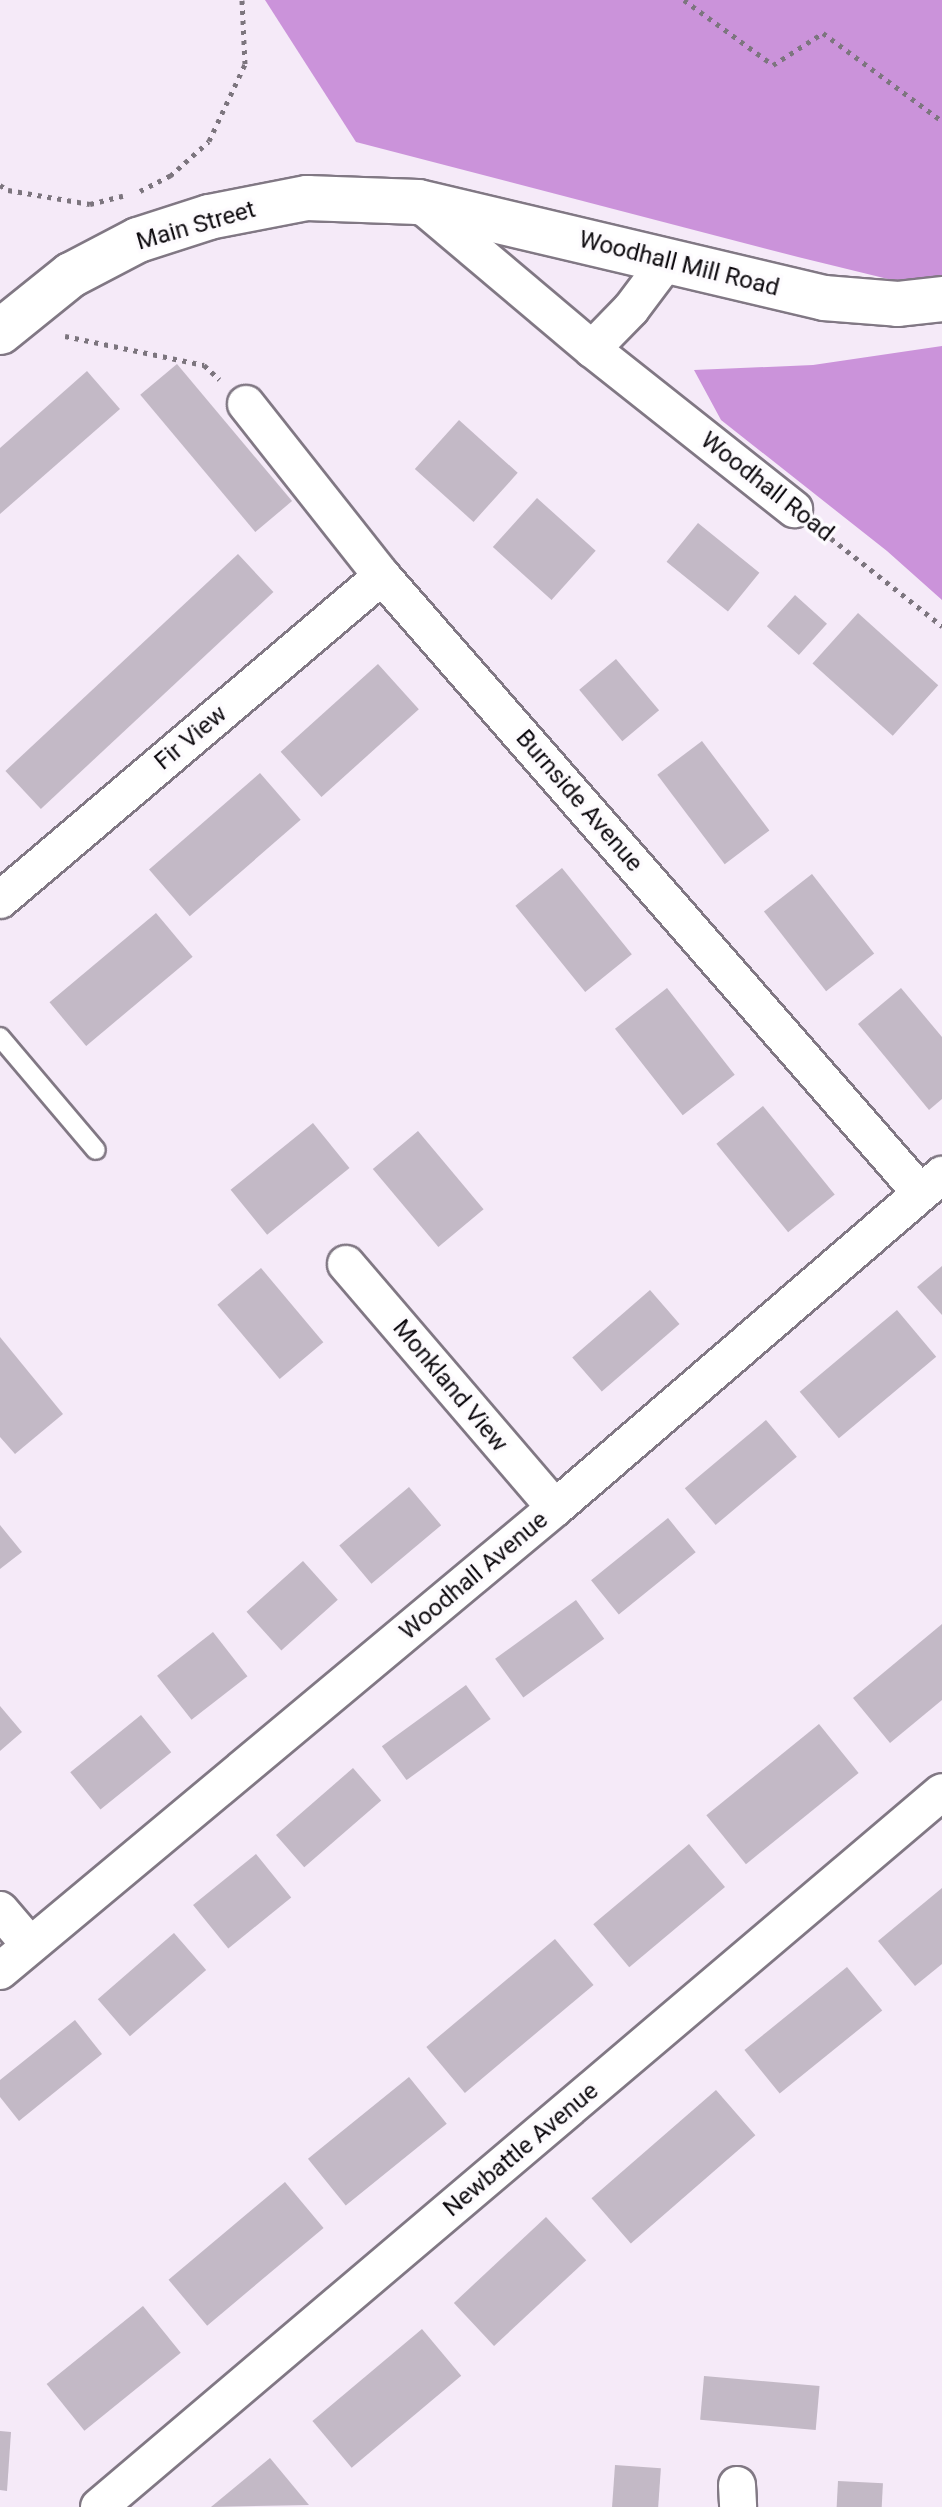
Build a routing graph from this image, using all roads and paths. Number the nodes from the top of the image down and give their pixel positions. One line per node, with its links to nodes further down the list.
1 (242, 0): 4 (path)
2 (684, 0): 3 (path)
3 (942, 121)
4 (0, 185)
5 (418, 202): 6 (main road, Woodhall Mill Road); 8 (main road, Main Street); 9 (street, Woodhall Road)
6 (667, 261): 7 (main road, Woodhall Mill Road); 9 (street)
7 (942, 299)
8 (4, 328): 10 (path)
9 (592, 349): 11 (street, Woodhall Road)
10 (246, 404): 12 (street, Burnside Avenue)
11 (794, 509): 13 (path, Woodhall Road)
12 (382, 576): 14 (street, Fir View); 17 (street, Burnside Avenue)
13 (942, 626)
14 (0, 900)
15 (0, 1037): 16 (lane)
16 (96, 1150)
17 (931, 1183): 19 (street, Woodhall Avenue)
18 (346, 1264): 19 (street, Monkland View)
19 (555, 1508): 22 (street, Woodhall Avenue)
20 (942, 1792): 24 (street, Newbattle Avenue)
21 (0, 1910): 22 (street)
22 (30, 1945): 23 (street, Woodhall Avenue)
23 (0, 1971)
24 (99, 2507)

